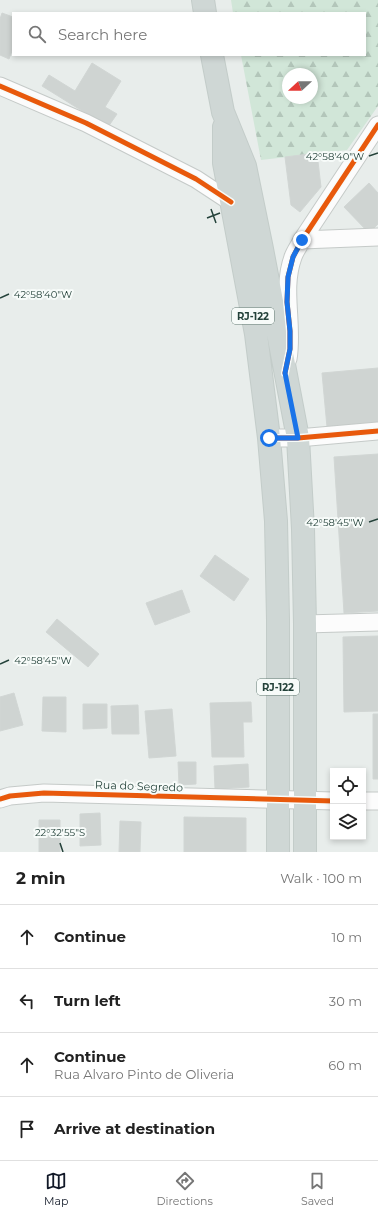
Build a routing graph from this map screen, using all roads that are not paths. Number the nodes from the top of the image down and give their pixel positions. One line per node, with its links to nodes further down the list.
1 (203, 0): 2 (main road)
2 (205, 12)
3 (212, 56): 5 (main road, RJ-122)
4 (0, 86): 7 (street)
5 (223, 112): 7 (main road, RJ-122); 10 (main road, RJ-122)
6 (378, 125): 9 (street)
7 (231, 202): 12 (main road, RJ-122)
8 (378, 236): 9 (street)
9 (302, 240): 10 (street)
10 (285, 373): 13 (main road, RJ-122)
11 (378, 431): 13 (street)
12 (269, 438): 13 (street); 17 (main road, RJ-122)
13 (298, 438): 15 (main road, RJ-122)
14 (378, 622): 15 (street)
15 (305, 624): 18 (main road, RJ-122)
16 (0, 799): 17 (street, Rua do Segredo)
17 (278, 800): 18 (street, Rua do Segredo); 22 (main road, RJ-122)
18 (305, 800): 19 (street, Rua do Segredo); 23 (main road, RJ-122)
19 (330, 801)
20 (366, 801): 21 (street)
21 (378, 801)
22 (278, 852)
23 (305, 852)

